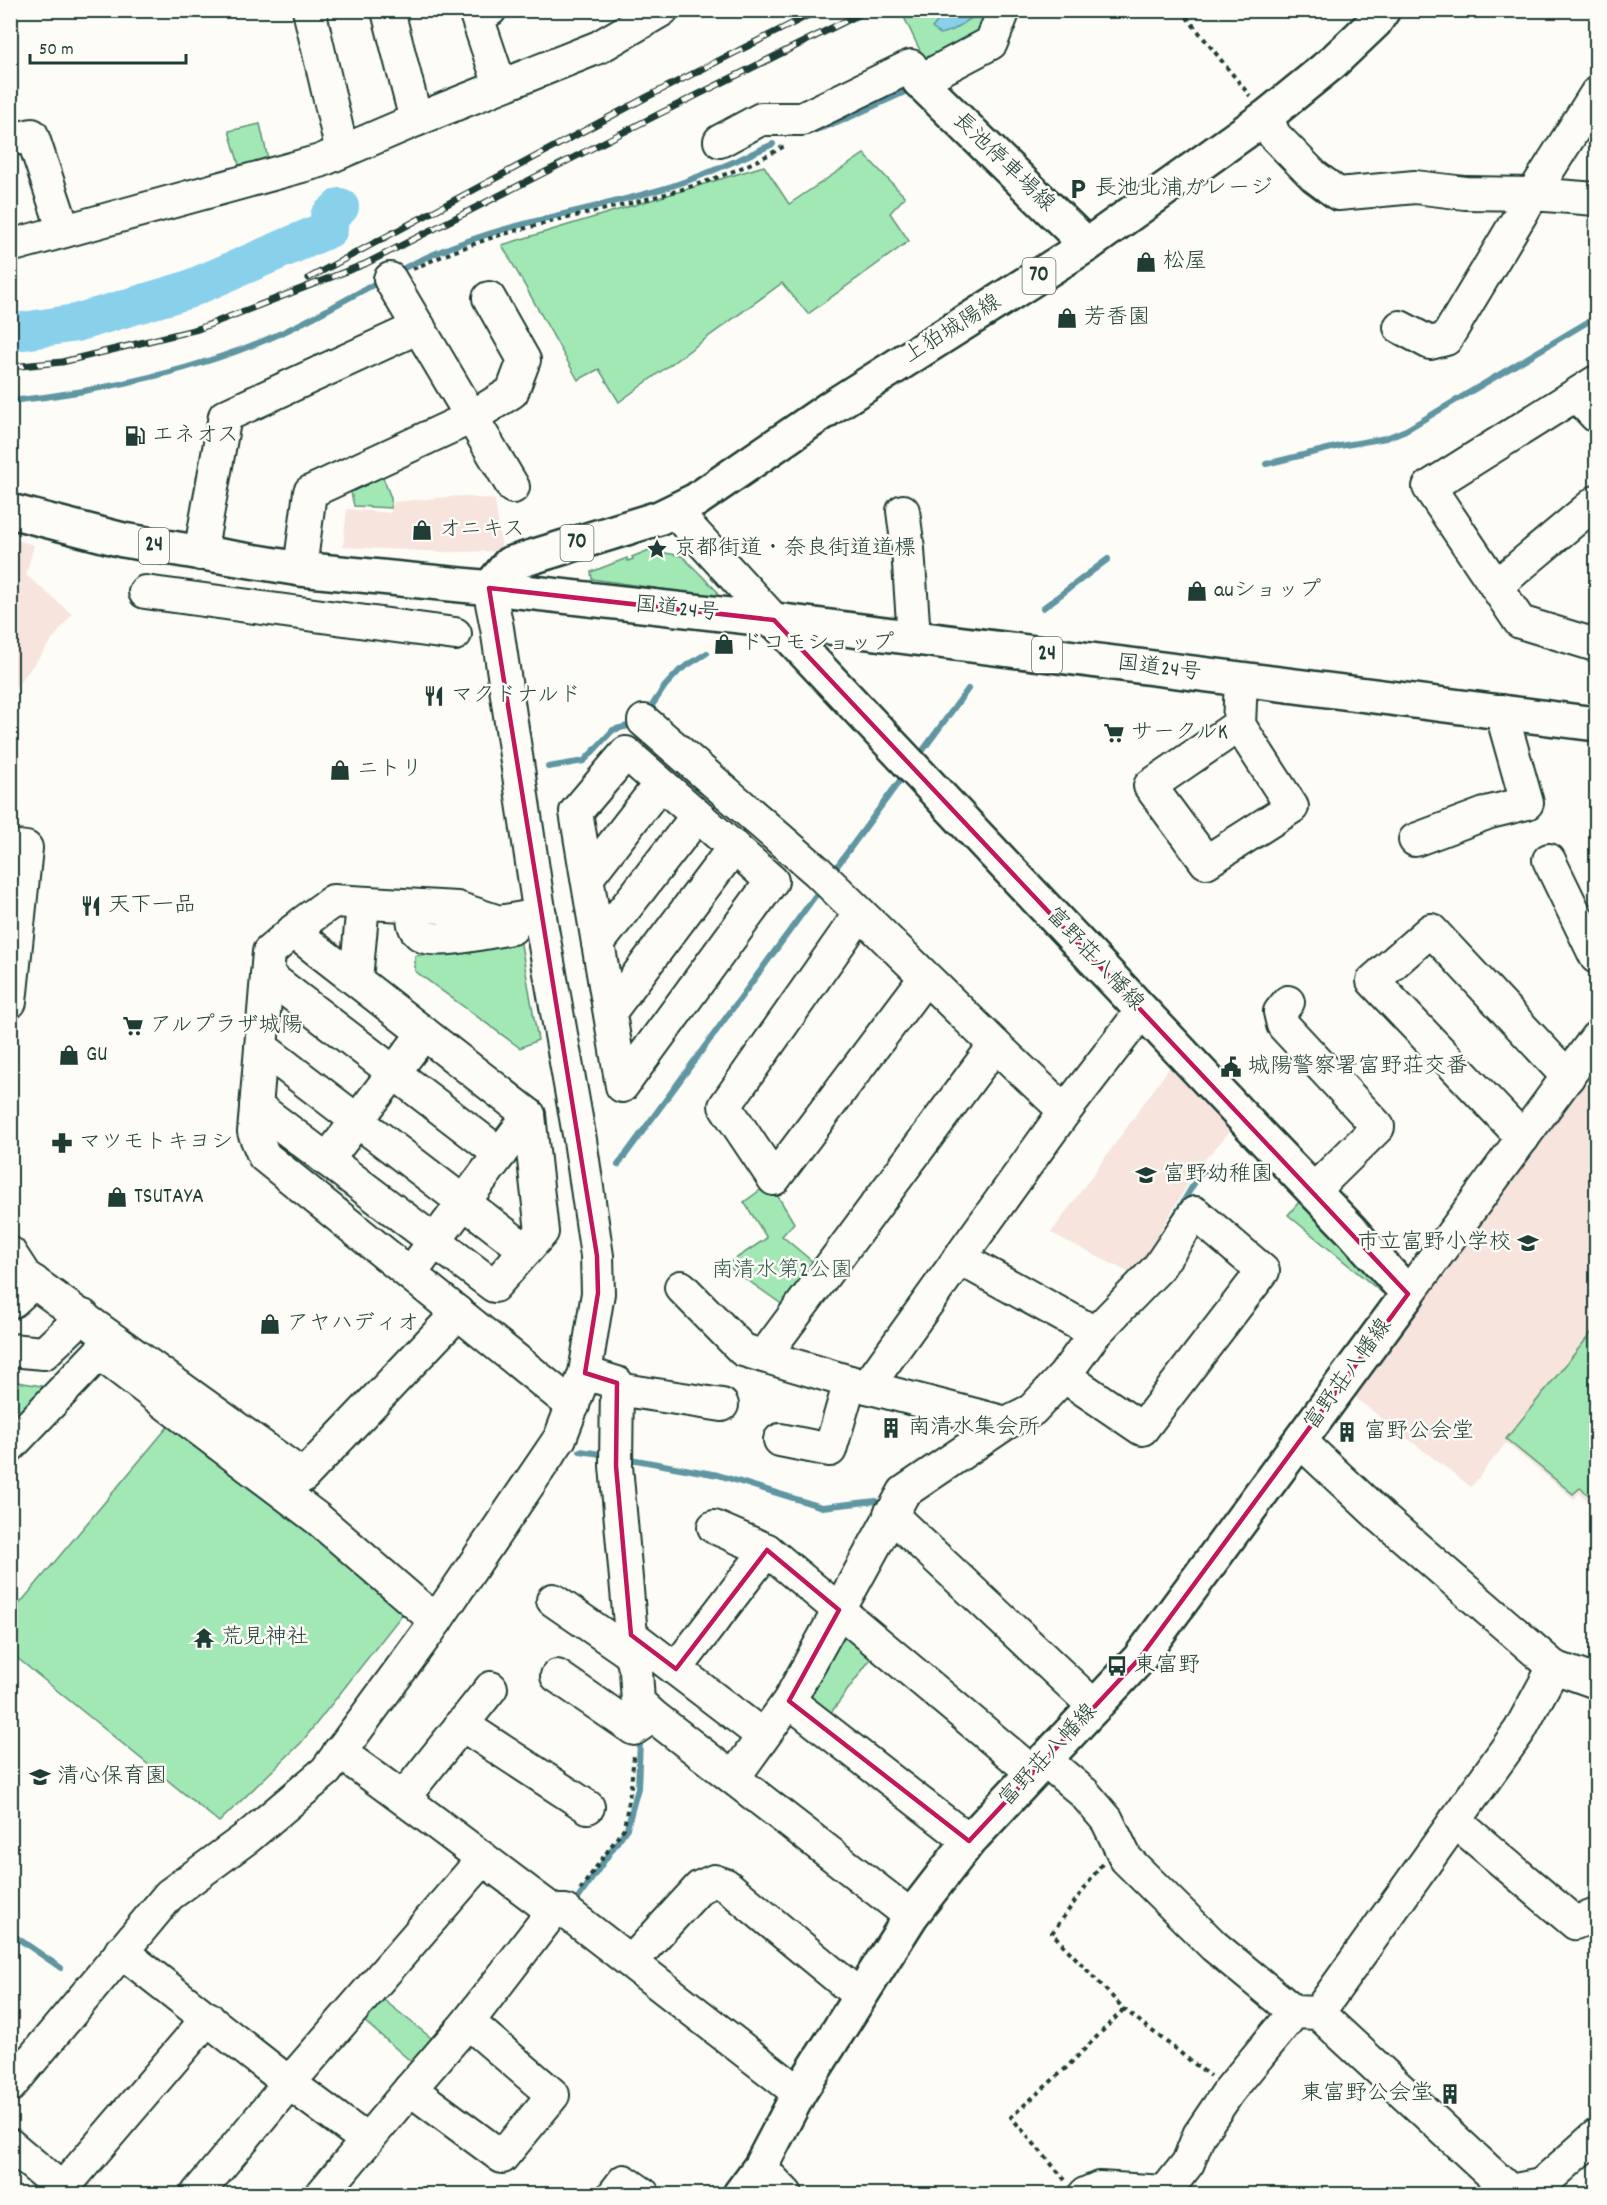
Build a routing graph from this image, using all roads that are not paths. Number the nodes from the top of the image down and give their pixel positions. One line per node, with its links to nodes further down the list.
1 (309, 10): 14 (street)
2 (490, 10): 8 (street)
3 (1004, 10): 7 (street)
4 (1383, 10): 10 (main road, 上狛城陽線 / 70)
5 (388, 11): 11 (street)
6 (642, 15): 8 (street)
7 (919, 81): 13 (street); 18 (main road, 長池停車場線)
8 (500, 85): 11 (street)
9 (1596, 94): 15 (street)
10 (1267, 116): 15 (street); 18 (main road, 上狛城陽線 / 70)
11 (416, 120): 14 (street)
12 (10, 140): 17 (street)
13 (720, 141)
14 (342, 152): 17 (street)
15 (1533, 194): 16 (street); 23 (street)
16 (1596, 199)
17 (64, 231): 19 (street)
18 (1087, 245): 29 (main road, 上狛城陽線 / 70)
19 (10, 246)
20 (390, 279): 22 (street)
21 (489, 298): 25 (street)
22 (419, 327): 25 (street); 31 (street)
23 (1400, 327)
24 (1590, 398): 34 (street)
25 (472, 417): 26 (street); 33 (street)
26 (513, 488)
27 (1596, 502): 34 (street)
28 (10, 511): 31 (main road, 国道24号 / 24)
29 (674, 511): 35 (main road, 上狛城陽線 / 70); 38 (street)
30 (902, 512): 40 (street)
31 (200, 554): 32 (main road, 国道24号 / 24)
32 (240, 560): 33 (main road, 国道24号 / 24); 37 (street)
33 (300, 569): 35 (main road, 国道24号 / 24)
34 (1496, 586): 41 (street)
35 (489, 588): 38 (main road, 国道24号 / 24); 50 (street)
36 (145, 592): 37 (street)
37 (234, 605): 39 (street)
38 (774, 620): 40 (main road, 国道24号 / 24); 70 (main road, 富野荘八幡線)
39 (455, 634)
40 (914, 638): 42 (main road, 国道24号 / 24)
41 (1596, 641)
42 (1242, 679): 43 (main road, 国道24号 / 24); 46 (street)
43 (1501, 711): 45 (main road, 国道24号 / 24); 51 (street)
44 (644, 720): 59 (street)
45 (1596, 724)
46 (1239, 725): 46 (street)
47 (660, 784): 48 (street); 49 (street); 55 (street)
48 (697, 816): 53 (street); 62 (street)
49 (579, 831): 50 (street); 55 (street)
50 (529, 838): 60 (street)
51 (1415, 840)
52 (10, 846): 56 (street)
53 (734, 847): 71 (street); 71 (street)
54 (1549, 860): 64 (street)
55 (587, 878): 62 (street)
56 (16, 896): 63 (street)
57 (363, 904): 60 (street); 61 (street); 67 (street)
58 (413, 912): 60 (street)
59 (860, 915): 66 (street); 66 (street)
60 (540, 919): 99 (street)
61 (293, 931): 65 (street); 67 (street)
62 (598, 944): 71 (street)
63 (14, 946): 68 (street)
64 (1596, 957)
65 (267, 975): 74 (street); 76 (street)
66 (925, 978): 73 (street)
67 (356, 980): 72 (street)
68 (11, 1000)
69 (1288, 1002): 84 (street)
70 (1142, 1011): 78 (street); 84 (main road, 富野荘八幡線)
71 (609, 1012)
72 (424, 1033): 76 (street); 79 (street)
73 (994, 1045): 78 (street); 98 (street)
74 (261, 1047): 77 (street); 80 (street)
75 (1585, 1063): 81 (street); 81 (street)
76 (394, 1072): 80 (street); 82 (street)
77 (256, 1106): 83 (street); 90 (street)
78 (1065, 1111): 89 (street)
79 (529, 1115): 82 (street); 87 (street)
80 (358, 1120): 83 (street); 85 (street)
81 (1523, 1138): 93 (street)
82 (500, 1154): 85 (street)
83 (327, 1160): 86 (street)
84 (1314, 1191): 93 (main road, 富野荘八幡線)
85 (464, 1202): 86 (street); 87 (street)
86 (434, 1241): 87 (street); 90 (street)
87 (526, 1250)
88 (10, 1253): 92 (street)
89 (959, 1258): 96 (street); 101 (street)
90 (410, 1274): 94 (street)
91 (681, 1287): 98 (street)
92 (22, 1292): 95 (street)
93 (1408, 1294): 107 (main road, 富野荘八幡線)
94 (458, 1313): 95 (street); 104 (street)
95 (83, 1316): 97 (street)
96 (1095, 1333): 100 (street); 100 (street)
97 (10, 1350)
98 (764, 1356): 101 (street)
99 (585, 1373): 102 (street); 104 (street)
100 (1064, 1376): 105 (street)
101 (859, 1385): 105 (street); 106 (street)
102 (617, 1389): 103 (street); 115 (street)
103 (722, 1405)
104 (573, 1406): 114 (street)
105 (1006, 1423): 109 (street)
106 (780, 1440)
107 (1300, 1441): 116 (street); 122 (main road, 富野荘八幡線)
108 (10, 1446): 114 (street)
109 (890, 1514): 113 (street); 122 (street)
110 (714, 1527): 111 (street)
111 (767, 1551): 113 (street); 117 (street)
112 (553, 1600): 115 (street)
113 (839, 1610): 121 (street); 127 (street)
114 (436, 1621): 126 (street)
115 (631, 1645): 117 (street); 123 (street)
116 (1554, 1667): 119 (street); 131 (street)
117 (676, 1669): 125 (street)
118 (557, 1676): 123 (street)
119 (1596, 1682)
120 (490, 1688): 124 (street)
121 (789, 1701): 125 (street); 132 (street)
122 (1095, 1707): 127 (main road, 富野荘八幡線)
123 (643, 1723): 128 (street)
124 (461, 1724): 129 (street); 130 (street)
125 (763, 1736): 128 (street)
126 (339, 1752): 129 (street); 137 (street)
127 (1038, 1766): 132 (main road, 富野荘八幡線); 140 (street)
128 (734, 1778): 136 (street)
129 (404, 1797): 133 (street)
130 (588, 1807)
131 (1455, 1821): 135 (street); 140 (street)
132 (969, 1840): 136 (main road, 富野荘八幡線)
133 (483, 1859): 134 (street); 143 (street)
134 (559, 1911): 138 (street); 142 (street)
135 (1596, 1915)
136 (911, 1916): 139 (main road, 富野荘八幡線)
137 (121, 1951): 141 (street); 144 (street)
138 (631, 1962): 139 (street); 146 (street)
139 (860, 1996): 146 (main road, 富野荘八幡線)
140 (1306, 2012): 153 (street); 154 (street)
141 (208, 2018): 143 (street); 152 (street)
142 (468, 2022): 145 (street); 145 (street)
143 (289, 2083): 148 (street); 155 (street)
144 (10, 2086)
145 (410, 2089): 148 (street)
146 (799, 2093): 150 (main road, 富野荘八幡線)
147 (1596, 2136): 154 (street)
148 (366, 2140): 156 (street)
149 (10, 2145): 152 (street)
150 (759, 2167): 159 (main road, 富野荘八幡線); 160 (street)
151 (1077, 2190): 153 (street)
152 (65, 2192)
153 (1166, 2193)
154 (1509, 2193)
155 (197, 2194)
156 (322, 2194)
157 (614, 2194): 158 (street)
158 (643, 2194)
159 (740, 2194)
160 (786, 2194)

